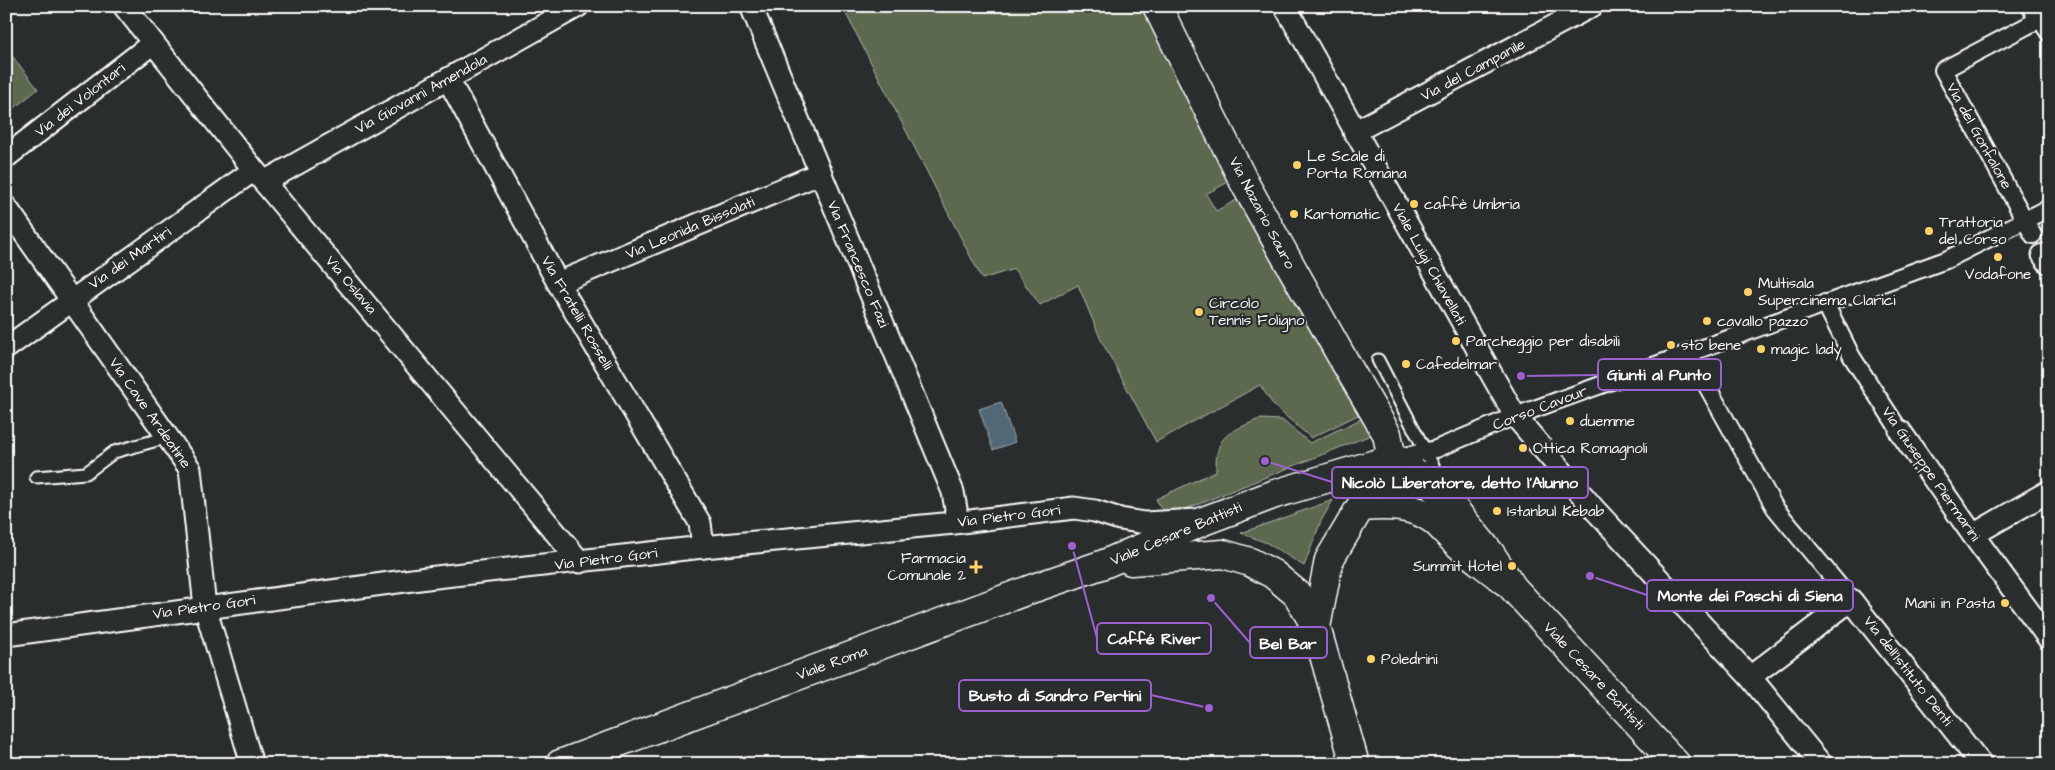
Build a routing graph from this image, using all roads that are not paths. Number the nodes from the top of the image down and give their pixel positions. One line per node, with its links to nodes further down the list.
1 (124, 6): 8 (street, Via Oslavia)
2 (578, 6): 9 (street, Via Giovanni Amendola)
3 (751, 6): 12 (street, Via Francesco Fazi)
4 (1156, 6): 28 (main road, Via Nazario Sauro)
5 (1285, 6): 10 (street, Viale Luigi Chiavellati)
6 (1592, 6): 10 (street, Via del Campanile)
7 (2041, 20): 16 (street, Via del Gonfalone)
8 (153, 43): 11 (street, Via dei Volontari); 13 (street, Via Oslavia)
9 (448, 79): 13 (street, Via Giovanni Amendola); 18 (street, Via Fratelli Rosselli)
10 (1354, 132): 24 (street, Viale Luigi Chiavellati)
11 (6, 157)
12 (821, 173): 18 (street, Via Leonida Bissolati); 34 (street, Via Francesco Fazi)
13 (259, 176): 19 (street, Via dei Martiri); 37 (street, Via Oslavia)
14 (6, 207): 19 (street, Via Cave Ardeatine)
15 (2049, 208): 16 (street, Corso Cavour)
16 (2025, 220): 17 (street); 20 (street, Corso Cavour)
17 (2033, 235)
18 (558, 283): 36 (street, Via Fratelli Rosselli)
19 (71, 300): 21 (street, Via dei Martiri); 26 (street, Via Cave Ardeatine)
20 (1825, 303): 22 (street, Corso Cavour); 25 (street, Via Giuseppe Piermarini)
21 (6, 348)
22 (1688, 352): 24 (street, Corso Cavour); 40 (street, Via dell'Istituto Denti)
23 (1378, 360): 27 (lane)
24 (1515, 416): 27 (street, Corso Cavour); 45 (street, Viale Luigi Chiavellati)
25 (1900, 431): 35 (street, Via Giuseppe Piermarini)
26 (168, 437): 29 (lane); 41 (street, Via Cave Ardeatine)
27 (1426, 452): 28 (street, Corso Cavour); 32 (lane)
28 (1392, 459): 31 (main road); 32 (main road, Viale Cesare Battisti); 33 (main road, Viale Cesare Battisti)
29 (36, 477)
30 (2049, 491): 35 (street)
31 (1361, 507): 39 (main road, Viale Cesare Battisti); 42 (main road)
32 (1460, 517): 39 (main road, Viale Cesare Battisti)
33 (1206, 520): 34 (street, Via Pietro Gori); 38 (main road, Viale Cesare Battisti)
34 (954, 523): 36 (street, Via Pietro Gori)
35 (1972, 535): 44 (street, Via Giuseppe Piermarini)
36 (703, 547): 37 (street, Via Pietro Gori)
37 (580, 562): 41 (street, Via Pietro Gori)
38 (1104, 564): 42 (main road, Viale Cesare Battisti); 47 (main road, Viale Roma)
39 (1513, 588): 49 (main road, Viale Cesare Battisti)
40 (1851, 600): 45 (street); 51 (street, Via dell'Istituto Denti)
41 (204, 607): 43 (street, Via Pietro Gori); 46 (street, Via Cave Ardeatine)
42 (1316, 627): 48 (main road)
43 (6, 635)
44 (2049, 639)
45 (1750, 677): 50 (street, Viale Luigi Chiavellati)
46 (252, 764)
47 (560, 764)
48 (1354, 764)
49 (1676, 764)
50 (1821, 764)
51 (1981, 764)

